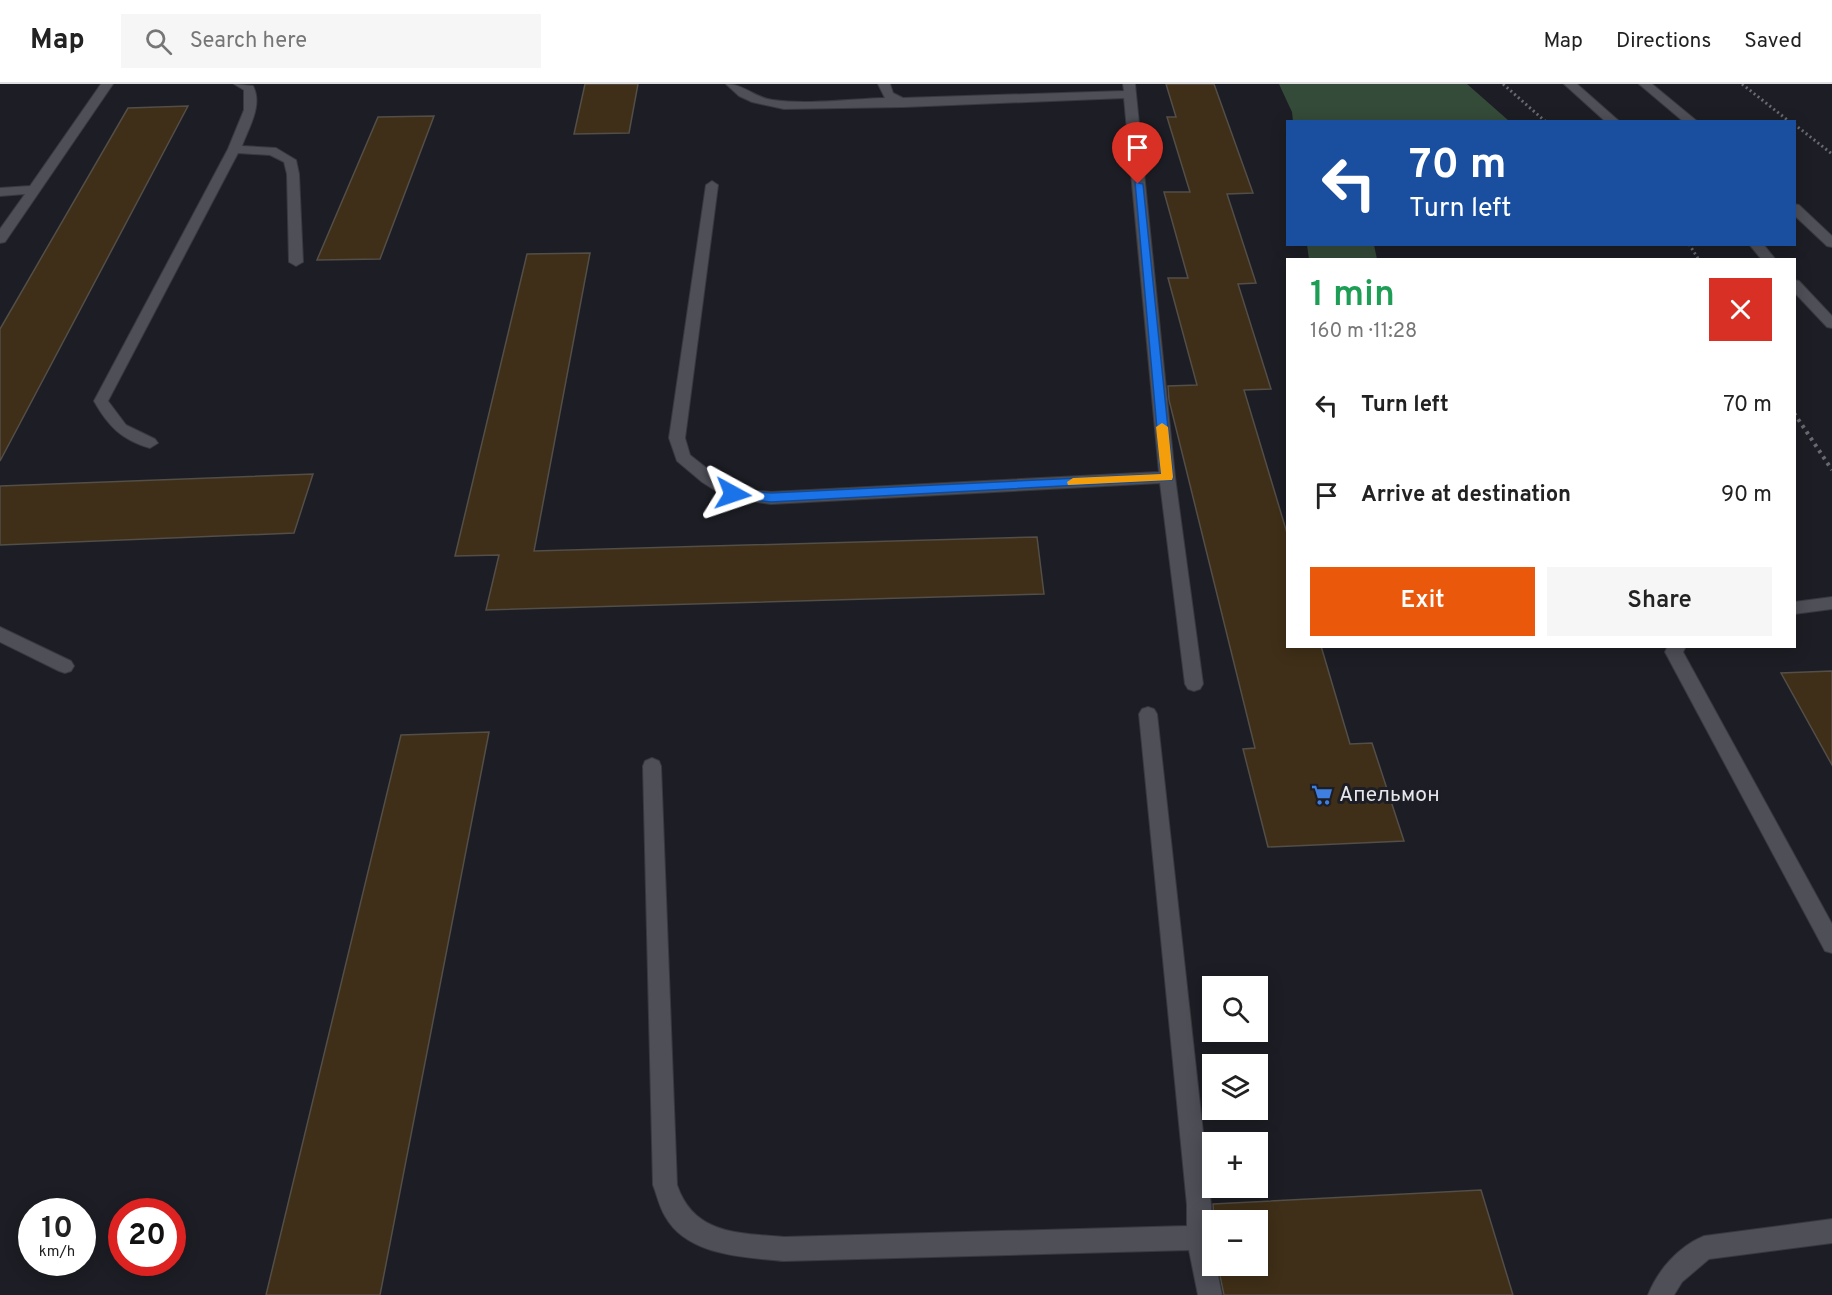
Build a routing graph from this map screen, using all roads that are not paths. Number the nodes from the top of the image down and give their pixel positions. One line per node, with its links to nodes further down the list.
1 (107, 84): 13 (street)
2 (732, 84): 8 (street)
3 (884, 84): 8 (street)
4 (1570, 84): 9 (street)
5 (1645, 84): 10 (street)
6 (246, 85): 11 (street)
7 (1129, 89): 8 (street); 24 (street)
8 (904, 103)
9 (1612, 120)
10 (1690, 120)
11 (234, 149): 20 (street); 23 (street)
12 (712, 185): 24 (street)
13 (36, 189): 14 (street); 16 (street)
14 (0, 192)
15 (1796, 210): 17 (street)
16 (0, 239)
17 (1832, 243)
18 (1757, 246): 19 (street)
19 (1768, 258)
20 (296, 262)
21 (1796, 286): 22 (street)
22 (1832, 324)
23 (150, 443)
24 (1167, 477): 30 (street)
25 (1832, 603): 26 (street)
26 (1796, 608)
27 (0, 634): 29 (street)
28 (1676, 648): 33 (street)
29 (65, 666)
30 (1194, 684)
31 (1148, 714): 35 (street)
32 (652, 766): 35 (street)
33 (1832, 944)
34 (1832, 1231): 37 (street)
35 (1199, 1238): 36 (street)
36 (1210, 1295)
37 (1660, 1295)

